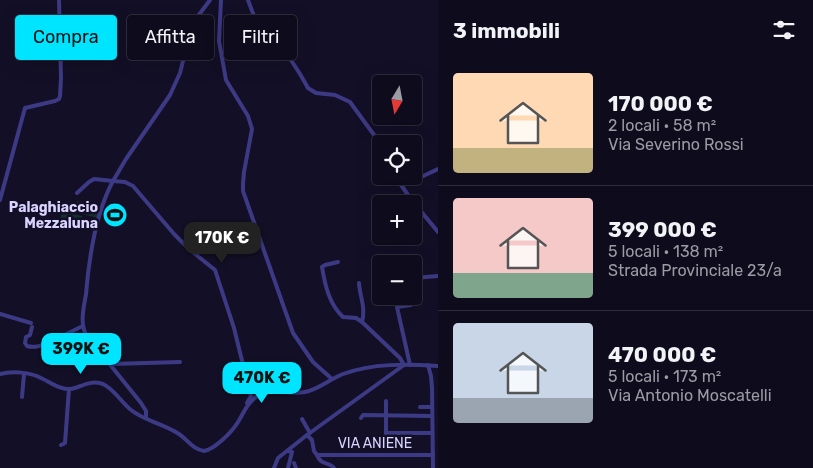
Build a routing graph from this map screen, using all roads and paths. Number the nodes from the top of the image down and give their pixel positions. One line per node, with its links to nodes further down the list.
1 (59, 0): 11 (street)
2 (210, 0): 8 (street)
3 (221, 0): 29 (street)
4 (248, 0): 5 (street)
5 (374, 135)
6 (438, 169): 7 (street)
7 (422, 176)
8 (113, 182): 10 (street); 20 (street); 33 (street)
9 (401, 185): 12 (street)
10 (77, 193)
11 (0, 200)
12 (438, 232)
13 (338, 262): 19 (street)
14 (438, 276): 15 (street)
15 (422, 277)
16 (359, 283): 19 (street)
17 (410, 306): 24 (street)
18 (0, 314): 20 (street)
19 (362, 322): 23 (street)
20 (83, 326): 22 (street)
21 (180, 362): 22 (street)
22 (111, 364): 38 (street)
23 (404, 365): 24 (street); 29 (street); 46 (street)
24 (410, 365): 25 (street)
25 (428, 365): 26 (street); 34 (street)
26 (438, 366)
27 (0, 374): 28 (street)
28 (24, 374): 30 (street); 31 (street)
29 (332, 379): 33 (street)
30 (69, 389): 38 (street); 48 (street)
31 (22, 397)
32 (386, 401): 37 (street)
33 (248, 404): 38 (street)
34 (432, 406): 35 (street); 36 (street); 40 (street)
35 (438, 406)
36 (420, 407)
37 (386, 416): 39 (street); 40 (street); 45 (street)
38 (146, 418)
39 (360, 418)
40 (432, 418): 42 (street); 44 (street)
41 (302, 419): 46 (street, VIA ANIENE)
42 (438, 420)
43 (438, 429): 44 (street)
44 (432, 431): 45 (street); 51 (street)
45 (386, 433): 47 (street)
46 (308, 434): 49 (street); 52 (street, VIA ANIENE)
47 (386, 444)
48 (61, 445)
49 (288, 451): 53 (street); 54 (street)
50 (438, 452): 51 (street, VIA ANIENE)
51 (433, 453): 52 (street, VIA ANIENE); 56 (street)
52 (317, 455): 55 (street, VIA ANIENE)
53 (274, 468)
54 (288, 468)
55 (334, 468)
56 (433, 468)

